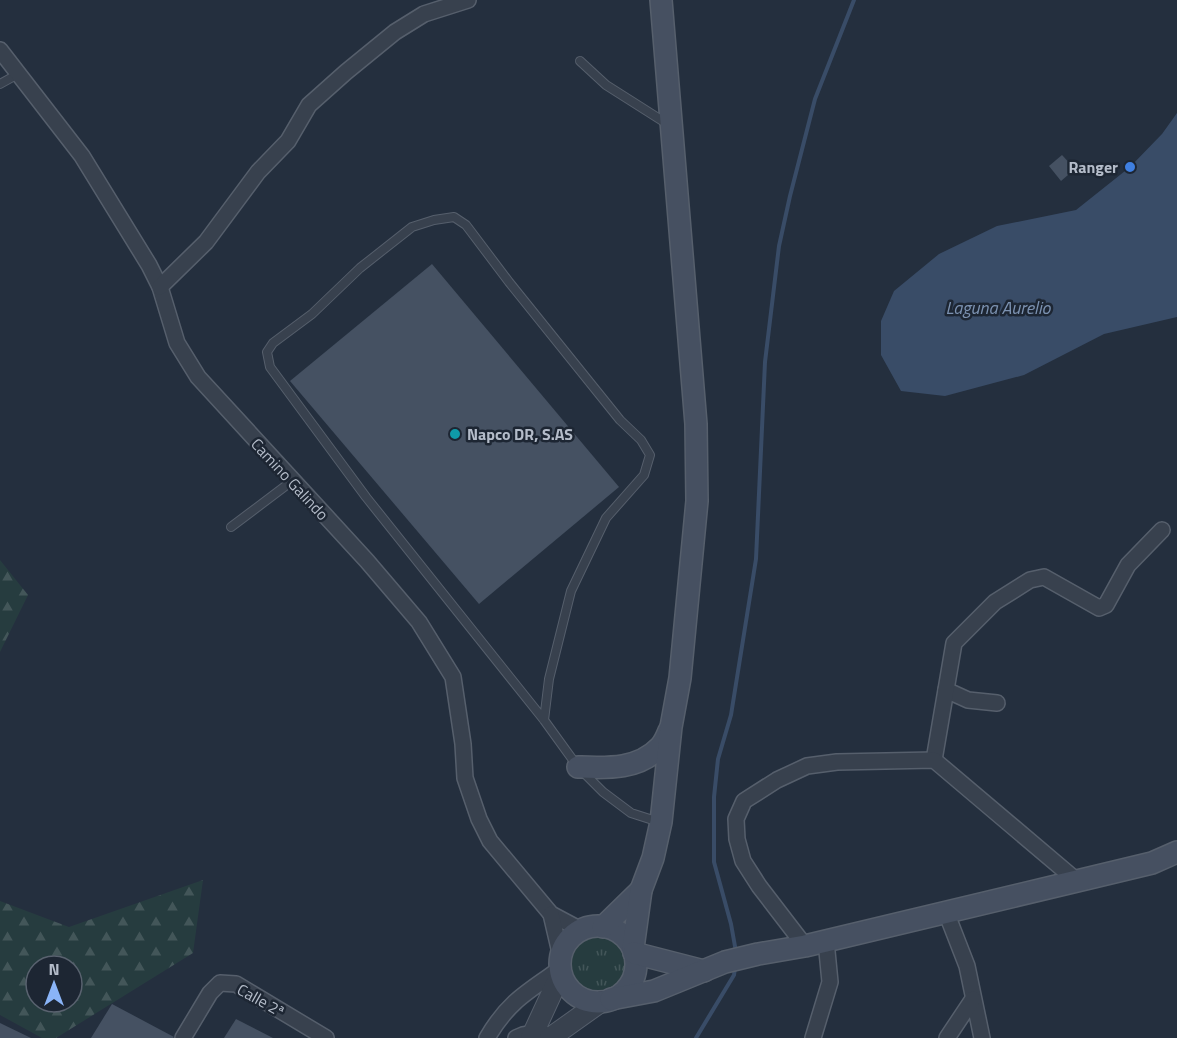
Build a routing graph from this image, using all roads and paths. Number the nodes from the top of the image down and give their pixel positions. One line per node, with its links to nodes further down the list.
1 (468, 0): 8 (street)
2 (661, 0): 7 (main road)
3 (0, 50): 5 (street, Camino Galindo)
4 (580, 61): 7 (lane)
5 (18, 74): 6 (lane); 8 (street, Camino Galindo)
6 (0, 84)
7 (670, 126): 15 (main road)
8 (160, 287): 9 (street, Camino Galindo)
9 (292, 481): 10 (lane); 23 (street, Camino Galindo)
10 (231, 527)
11 (1162, 530): 12 (street)
12 (946, 690): 13 (street); 16 (street)
13 (997, 703)
14 (544, 720): 14 (lane); 17 (lane)
15 (671, 728): 17 (main road); 18 (main road)
16 (934, 760): 20 (street); 27 (street)
17 (578, 767): 18 (lane)
18 (661, 822): 21 (main road)
19 (1177, 852): 20 (main road)
20 (1077, 881): 22 (main road)
21 (641, 890): 24 (main road); 28 (main road)
22 (946, 912): 26 (main road); 31 (street)
23 (551, 914): 25 (street, Camino Galindo); 29 (street, Camino Galindo)
24 (603, 927): 25 (main road); 28 (main road)
25 (580, 930): 29 (main road)
26 (826, 941): 27 (main road); 37 (street)
27 (805, 946): 30 (main road)
28 (633, 951): 30 (main road); 32 (main road)
29 (561, 967): 32 (main road); 33 (street); 36 (street)
30 (704, 971): 32 (main road)
31 (973, 999): 38 (street); 39 (street)
32 (607, 1000): 33 (street)
33 (538, 1036)
34 (183, 1038): 35 (street, Calle 2ª)
35 (326, 1038)
36 (487, 1038)
37 (813, 1038)
38 (947, 1038)
39 (982, 1038)

